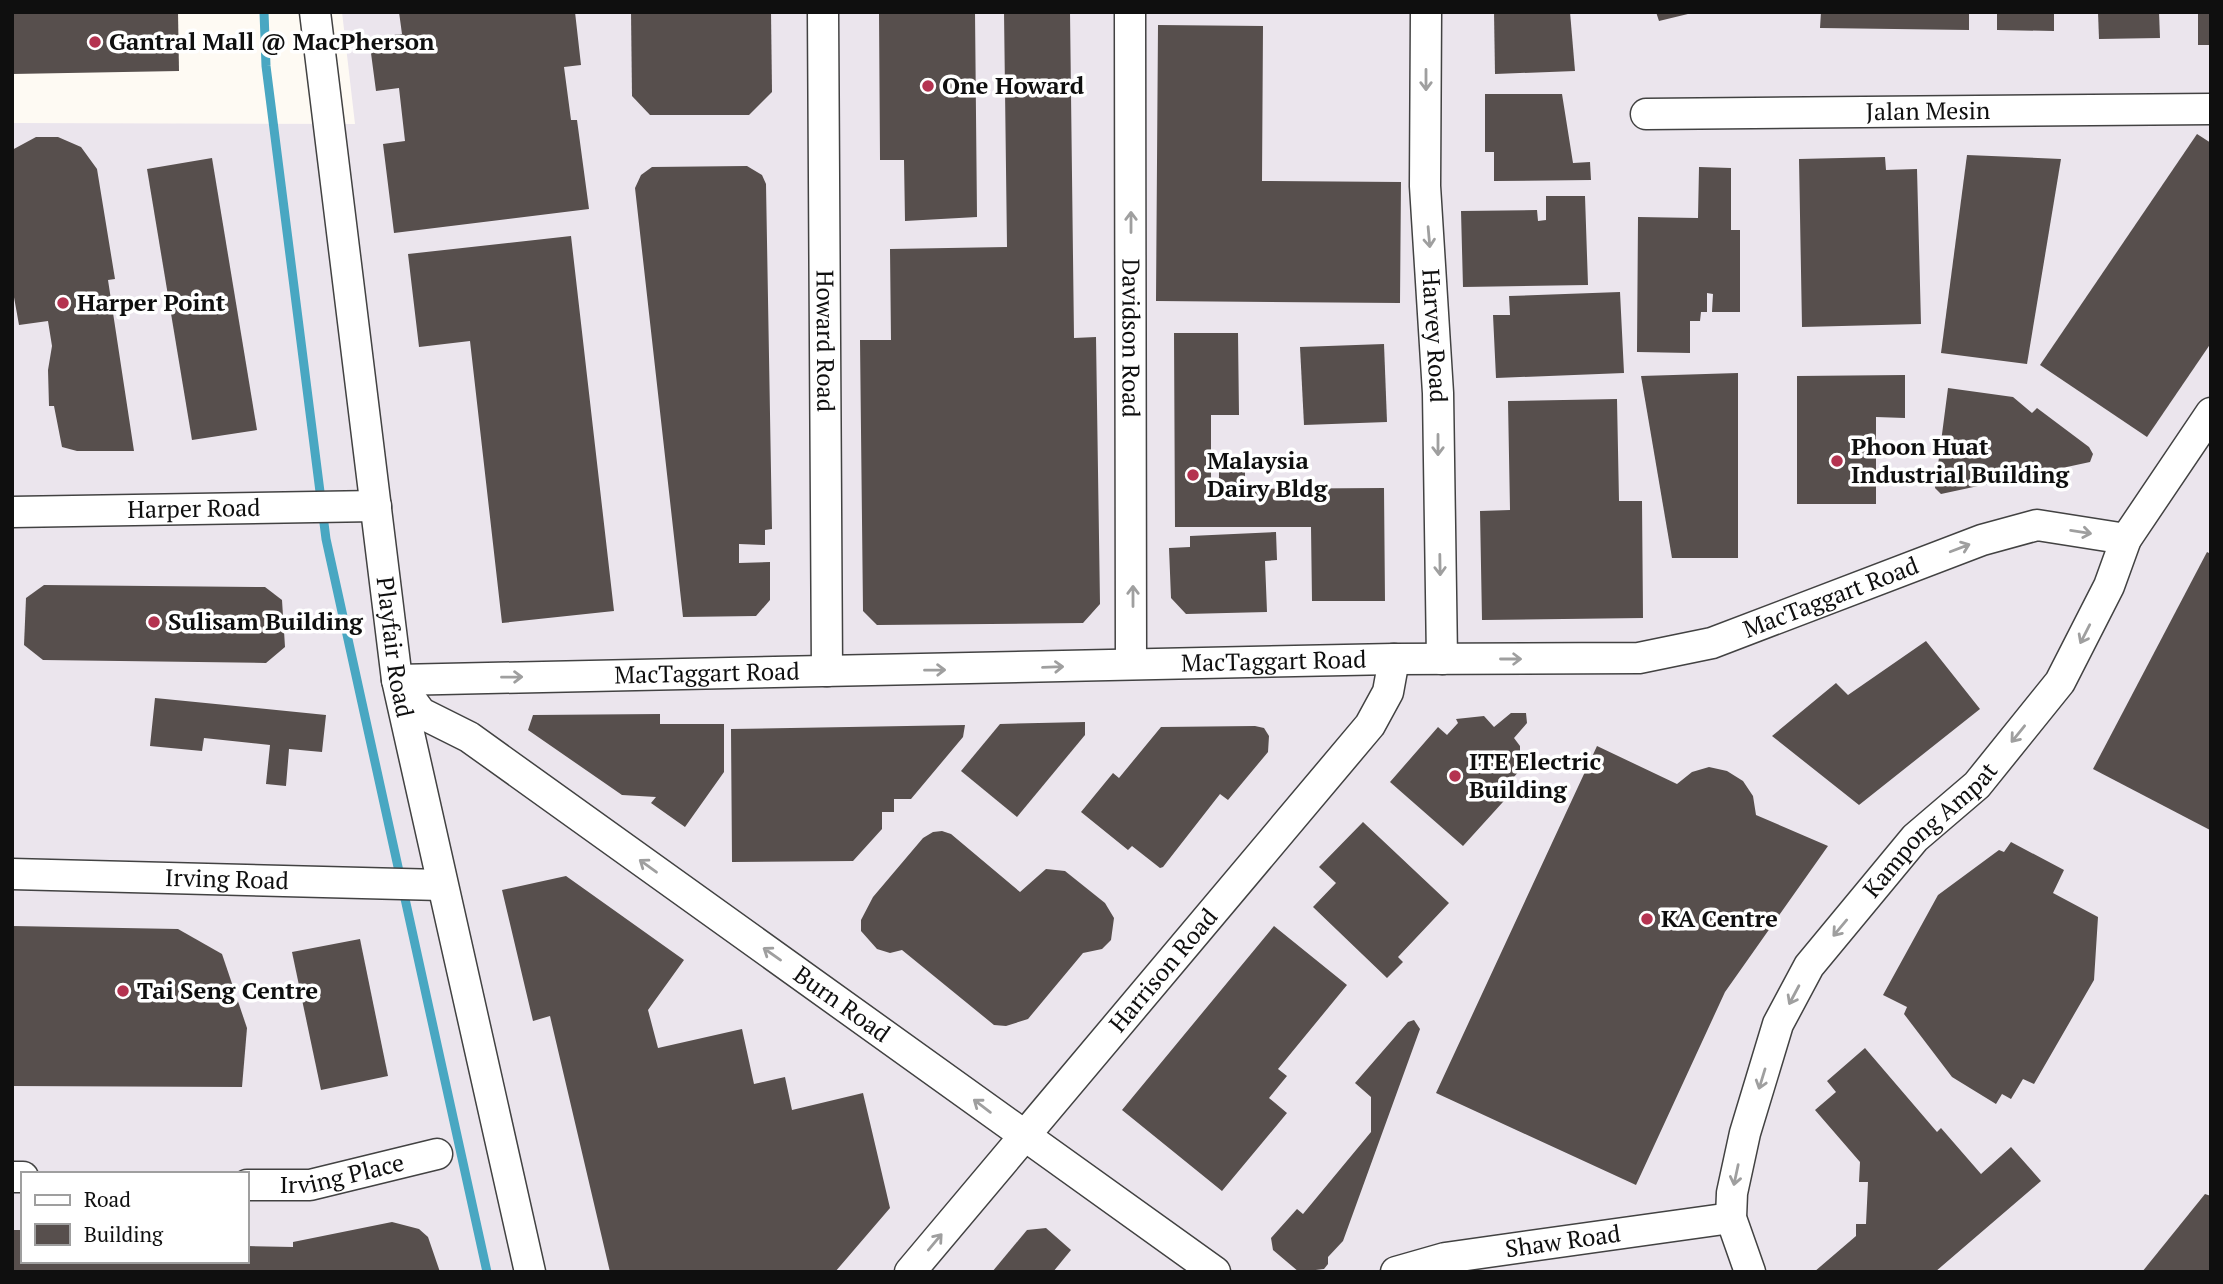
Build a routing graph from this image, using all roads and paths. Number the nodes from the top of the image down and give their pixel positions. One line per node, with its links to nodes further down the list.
1 (315, 12): 8 (street, Playfair Road)
2 (823, 12): 14 (street, Howard Road)
3 (1130, 12): 13 (street, Davidson Road, one-way to 3)
4 (1426, 12): 12 (street, Harvey Road, one-way to 12)
5 (2211, 109): 6 (street, Jalan Mesin)
6 (1646, 114)
7 (2211, 413): 10 (street, Kampong Ampat)
8 (376, 506): 9 (street, Harper Road); 16 (street, Playfair Road)
9 (12, 512)
10 (2126, 539): 12 (street, MacTaggart Road, one-way to 10); 23 (street, Kampong Ampat, one-way to 23)
11 (1394, 659): 12 (street, MacTaggart Road); 13 (street, MacTaggart Road); 20 (street, Harrison Road)
12 (1442, 659)
13 (1131, 664): 14 (street, MacTaggart Road, one-way to 13)
14 (827, 671): 15 (street, MacTaggart Road, one-way to 14)
15 (444, 678): 16 (street, MacTaggart Road); 17 (street, Burn Road)
16 (397, 680): 17 (street, Burn Road); 19 (street, Playfair Road)
17 (469, 737): 20 (street, Burn Road, one-way to 17)
18 (12, 874): 19 (street, Irving Road)
19 (428, 884): 24 (street, Playfair Road)
20 (1023, 1137): 25 (street, Harrison Road, one-way to 20); 26 (street, Burn Road)
21 (437, 1154): 22 (street, Irving Place)
22 (248, 1185)
23 (1731, 1218): 27 (street, Shaw Road); 28 (street, Kampong Ampat)
24 (530, 1272)
25 (910, 1272)
26 (1215, 1272)
27 (1396, 1272)
28 (1750, 1272)

